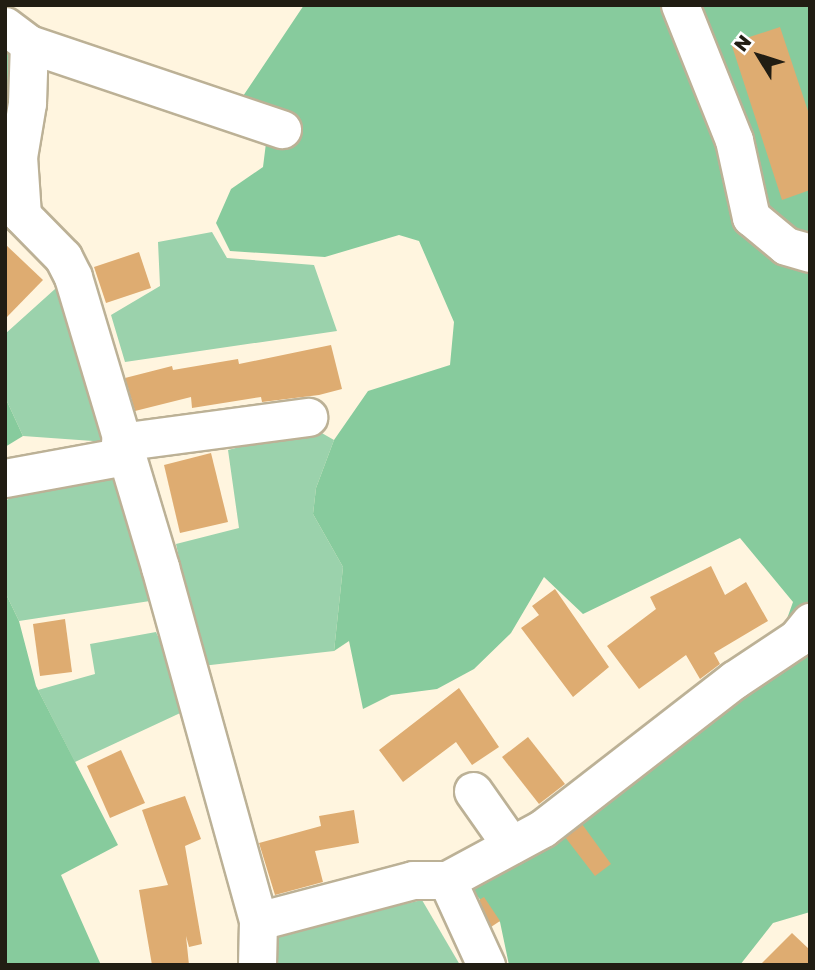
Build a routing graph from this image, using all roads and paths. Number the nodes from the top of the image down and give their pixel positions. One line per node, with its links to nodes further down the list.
1 (680, 5): 5 (street)
2 (17, 35): 3 (street); 4 (street)
3 (282, 129)
4 (14, 207): 7 (street)
5 (810, 253)
6 (308, 417): 7 (street)
7 (122, 449): 8 (street); 13 (street)
8 (5, 478)
9 (810, 622): 11 (street)
10 (473, 791): 11 (street)
11 (511, 845): 12 (street)
12 (447, 880): 13 (street); 15 (street)
13 (258, 921): 14 (street)
14 (257, 965)
15 (486, 965)

